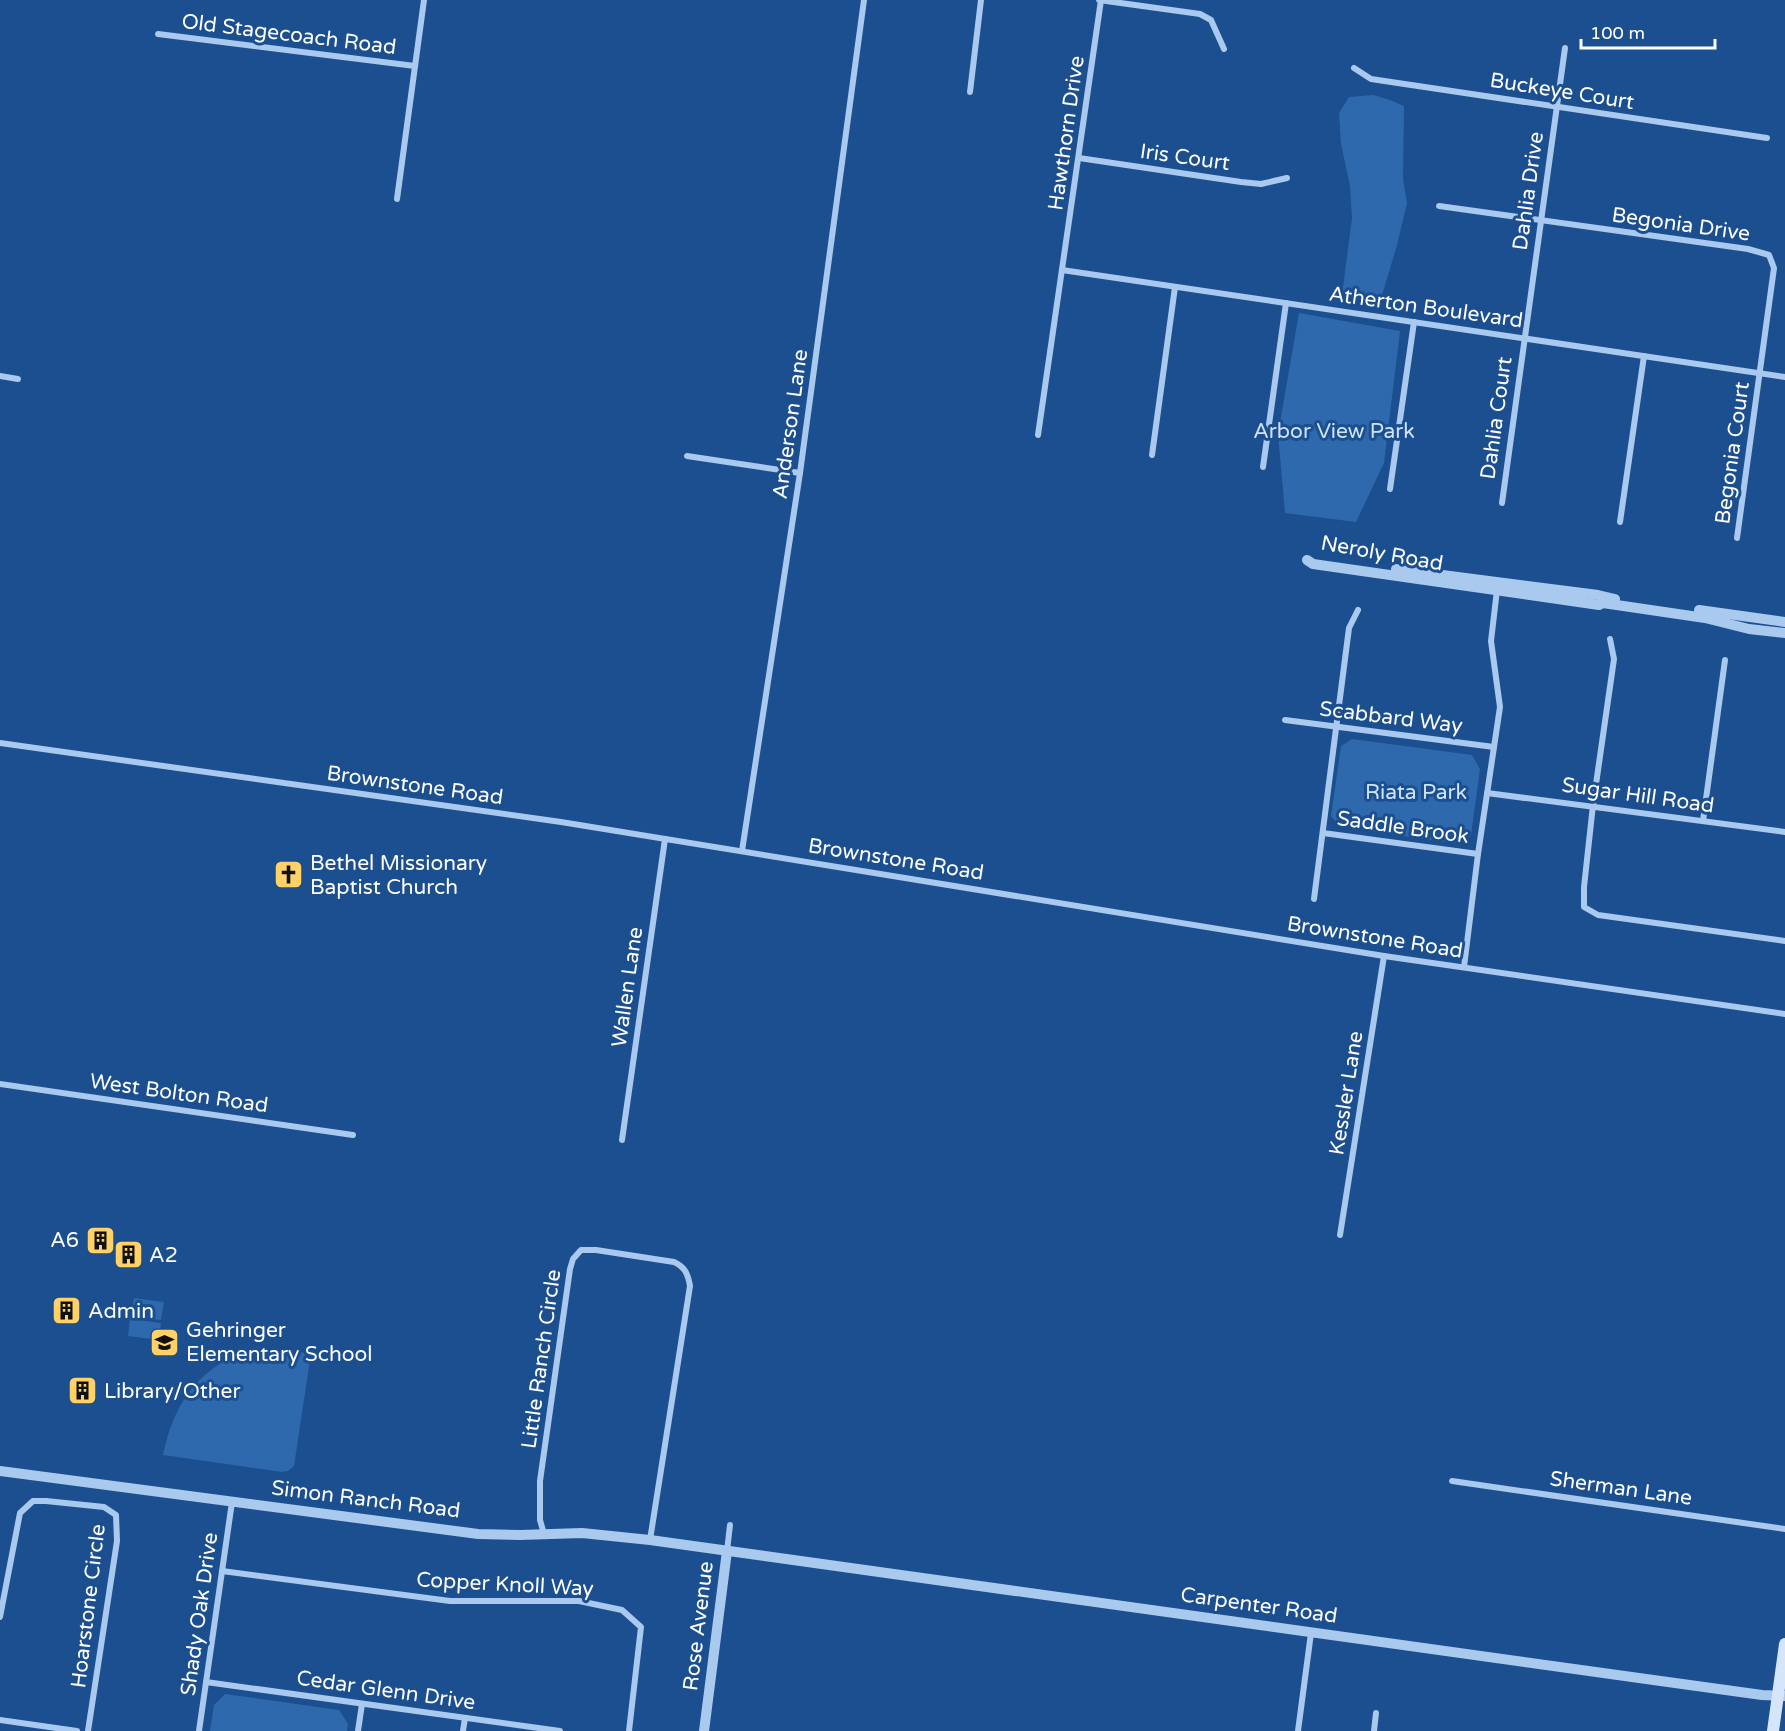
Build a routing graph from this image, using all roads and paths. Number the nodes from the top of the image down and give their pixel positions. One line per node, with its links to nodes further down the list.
1 (424, 0): 8 (street)
2 (864, 0): 32 (street, Anderson Lane)
3 (981, 0): 10 (street)
4 (1101, 0): 7 (street); 13 (street, Hawthorn Drive)
5 (158, 34): 8 (street, Old Stagecoach Road)
6 (1565, 48): 11 (street, Dahlia Drive)
7 (1224, 49)
8 (415, 66): 15 (street)
9 (1354, 68): 11 (street, Buckeye Court)
10 (970, 92)
11 (1556, 108): 12 (street, Buckeye Court); 17 (street, Dahlia Drive)
12 (1767, 138)
13 (1078, 158): 14 (street, Iris Court); 18 (street, Hawthorn Drive)
14 (1287, 178)
15 (397, 199)
16 (1439, 206): 17 (street)
17 (1540, 221): 22 (street, Dahlia Drive); 24 (street, Begonia Drive)
18 (1062, 270): 19 (street, Atherton Boulevard); 28 (street, Hawthorn Drive)
19 (1175, 287): 20 (street, Atherton Boulevard); 29 (street)
20 (1286, 303): 21 (street, Atherton Boulevard); 31 (street)
21 (1414, 322): 22 (street, Atherton Boulevard); 33 (street)
22 (1524, 338): 23 (street, Atherton Boulevard); 34 (street, Dahlia Court)
23 (1644, 356): 24 (street, Atherton Boulevard); 35 (street)
24 (1760, 373): 26 (street, Atherton Boulevard); 36 (street, Begonia Court)
25 (0, 376): 27 (street)
26 (1785, 376)
27 (18, 379)
28 (1038, 435)
29 (1152, 455)
30 (687, 456): 32 (street)
31 (1263, 467)
32 (800, 473): 53 (street, Anderson Lane)
33 (1390, 489)
34 (1502, 503)
35 (1620, 522)
36 (1737, 538)
37 (1497, 586): 37 (street, Neroly Road); 39 (street, Neroly Road); 40 (street, Neroly Road); 46 (street)
38 (1358, 610): 44 (street)
39 (1785, 622)
40 (1785, 633)
41 (1610, 639): 48 (street)
42 (1725, 660): 49 (street)
43 (1284, 720): 44 (street, Scabbard Way)
44 (1337, 727): 46 (street, Scabbard Way); 51 (street)
45 (0, 743): 52 (street, Brownstone Road)
46 (1494, 747): 47 (street)
47 (1487, 793): 48 (street, Sugar Hill Road); 54 (street)
48 (1593, 805): 49 (street, Sugar Hill Road); 56 (street)
49 (1703, 820): 50 (street, Sugar Hill Road)
50 (1785, 832)
51 (1323, 833): 54 (street, Saddle Brook); 55 (street)
52 (665, 839): 53 (street, Brownstone Road); 62 (street, Wallen Lane)
53 (742, 851): 57 (street, Brownstone Road)
54 (1478, 854): 58 (street)
55 (1314, 899)
56 (1785, 941)
57 (1384, 956): 58 (street, Brownstone Road); 63 (street, Kessler Lane)
58 (1464, 967): 59 (street, Brownstone Road)
59 (1785, 1014)
60 (0, 1084): 61 (street, West Bolton Road)
61 (353, 1135)
62 (622, 1140)
63 (1340, 1235)
64 (0, 1471): 66 (street, Simon Ranch Road)
65 (1452, 1481): 68 (street, Sherman Lane)
66 (232, 1502): 69 (street, Simon Ranch Road); 72 (street, Shady Oak Drive)
67 (730, 1525): 71 (street, Rose Avenue)
68 (1785, 1529)
69 (544, 1534): 70 (street, Simon Ranch Road); 70 (street, Little Ranch Circle)
70 (650, 1540): 71 (street, Simon Ranch Road)
71 (727, 1551): 74 (street, Carpenter Road); 89 (street, Rose Avenue)
72 (222, 1571): 76 (street, Shady Oak Drive); 88 (street, Copper Knoll Way)
73 (0, 1617): 83 (street, Hoarstone Circle)
74 (1311, 1633): 77 (street, Carpenter Road); 90 (street)
75 (1785, 1644): 77 (main road)
76 (206, 1682): 78 (street, Cedar Glenn Drive); 84 (street, Shady Oak Drive)
77 (1781, 1696): 92 (main road)
78 (362, 1704): 80 (street, Cedar Glenn Drive); 85 (street)
79 (1376, 1713): 91 (street)
80 (465, 1718): 86 (street); 87 (street, Cedar Glenn Drive)
81 (0, 1720): 82 (street)
82 (78, 1731)
83 (88, 1731)
84 (199, 1731)
85 (358, 1731)
86 (463, 1731)
87 (560, 1731)
88 (629, 1731)
89 (704, 1731)
90 (1298, 1731)
91 (1374, 1731)
92 (1773, 1731)

